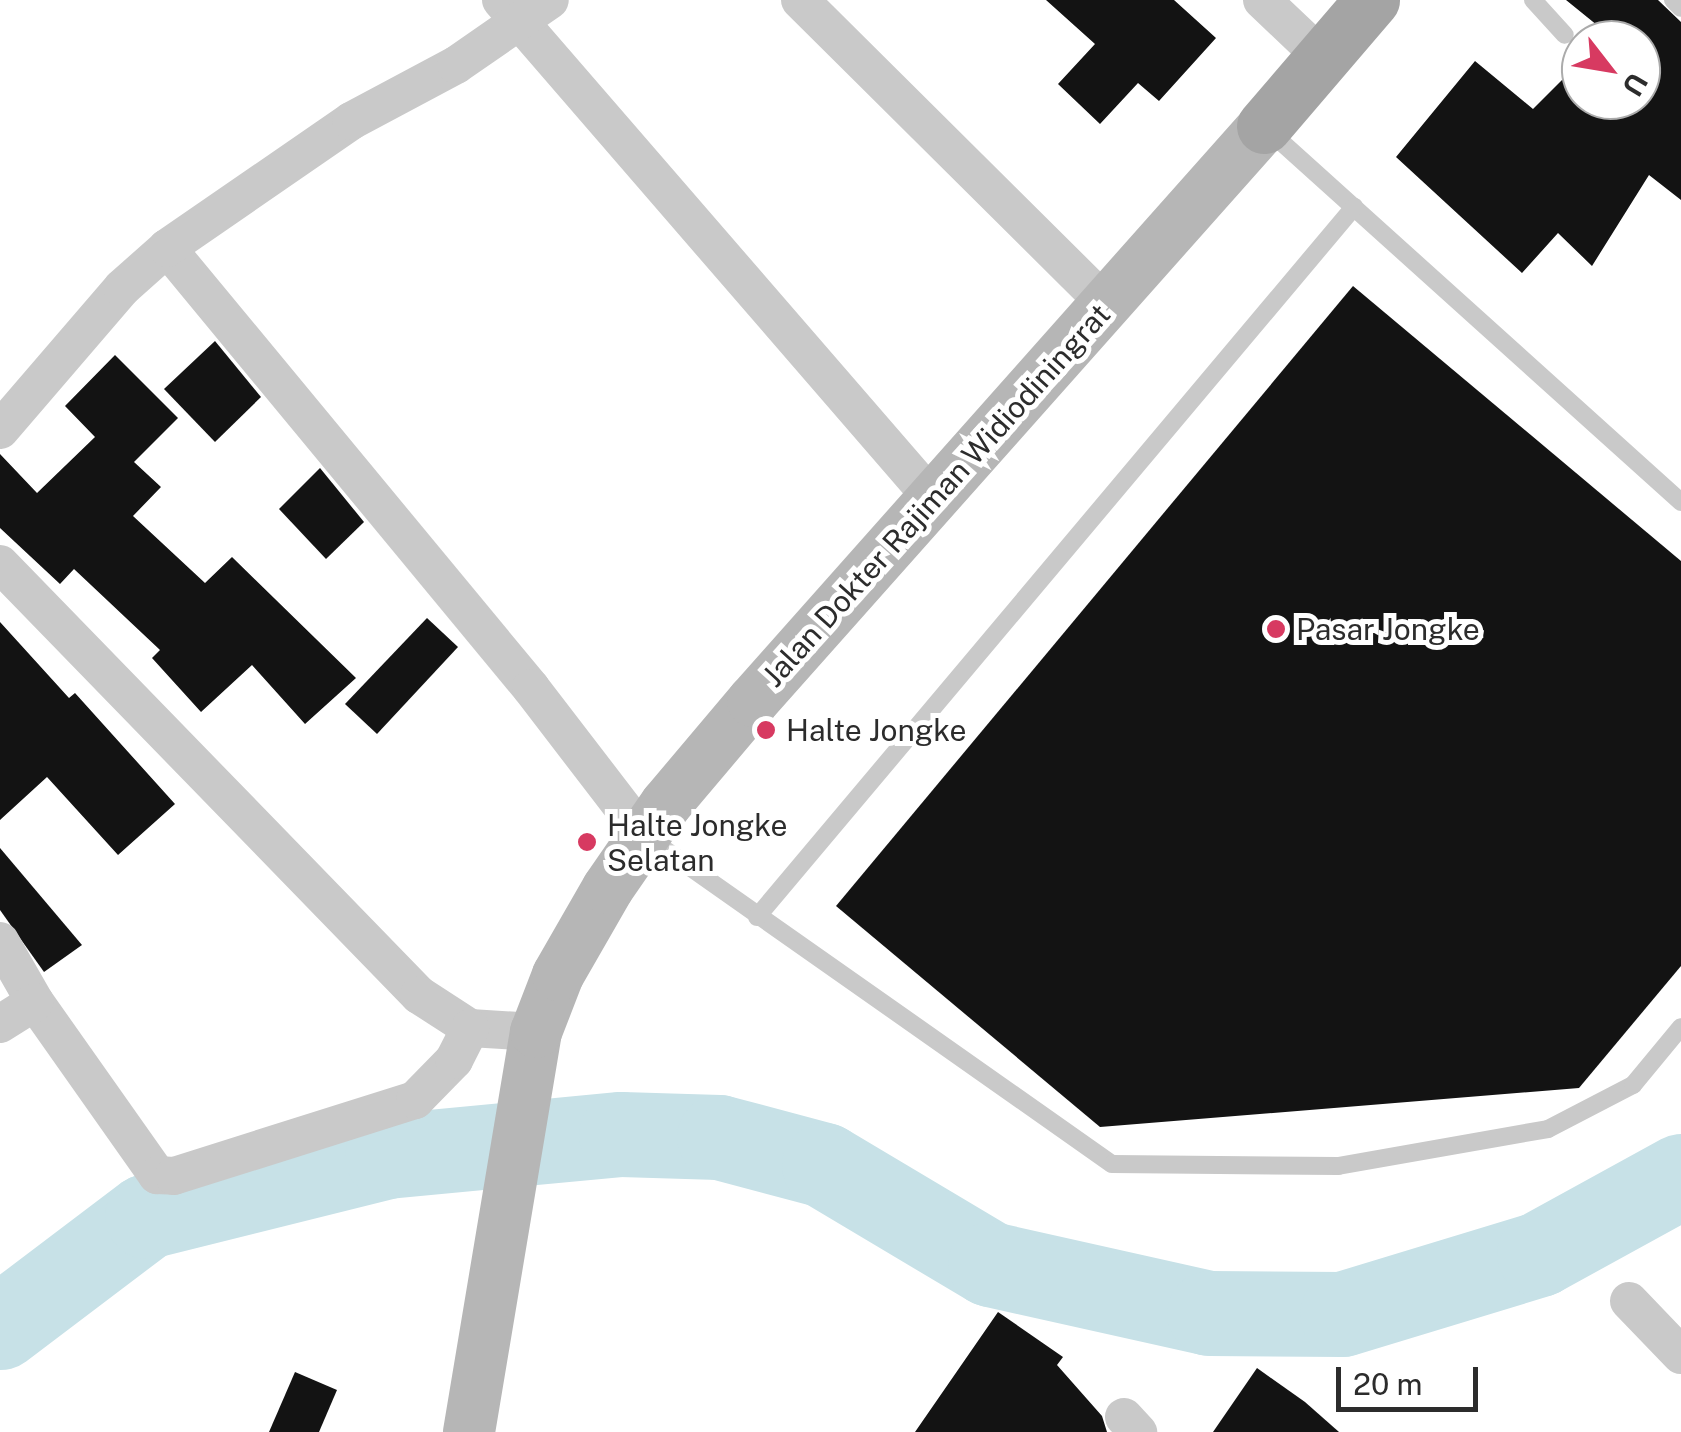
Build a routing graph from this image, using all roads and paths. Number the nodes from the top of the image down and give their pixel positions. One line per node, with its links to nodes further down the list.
1 (550, 0): 8 (street)
2 (800, 0): 14 (street)
3 (1262, 0): 10 (street)
4 (1372, 0): 10 (main road, Jalan Dokter Rajiman Widiodiningrat)
5 (1532, 0): 9 (lane)
6 (1672, 0): 7 (lane)
7 (1681, 8)
8 (509, 11): 13 (street); 16 (street)
9 (1561, 29)
10 (1322, 58): 11 (main road, Jalan Dokter Rajiman Widiodiningrat)
11 (1264, 126): 12 (lane); 14 (main road, Jalan Dokter Rajiman Widiodiningrat)
12 (1354, 207): 17 (lane); 20 (lane)
13 (167, 248): 15 (street); 19 (street)
14 (1106, 304): 16 (main road, Jalan Dokter Rajiman Widiodiningrat)
15 (0, 430)
16 (933, 499): 19 (main road, Jalan Dokter Rajiman Widiodiningrat)
17 (1681, 502)
18 (0, 564): 25 (street)
19 (644, 835): 20 (lane); 26 (main road, Jalan Dokter Rajiman Widiodiningrat)
20 (757, 918): 24 (lane)
21 (0, 941): 22 (street)
22 (34, 1002): 23 (street); 25 (street)
23 (0, 1024)
24 (1681, 1027)
25 (470, 1028): 26 (street)
26 (531, 1055): 29 (main road, Jalan Dokter Rajiman Widiodiningrat)
27 (1629, 1300): 28 (street)
28 (1681, 1355)
29 (469, 1432)

